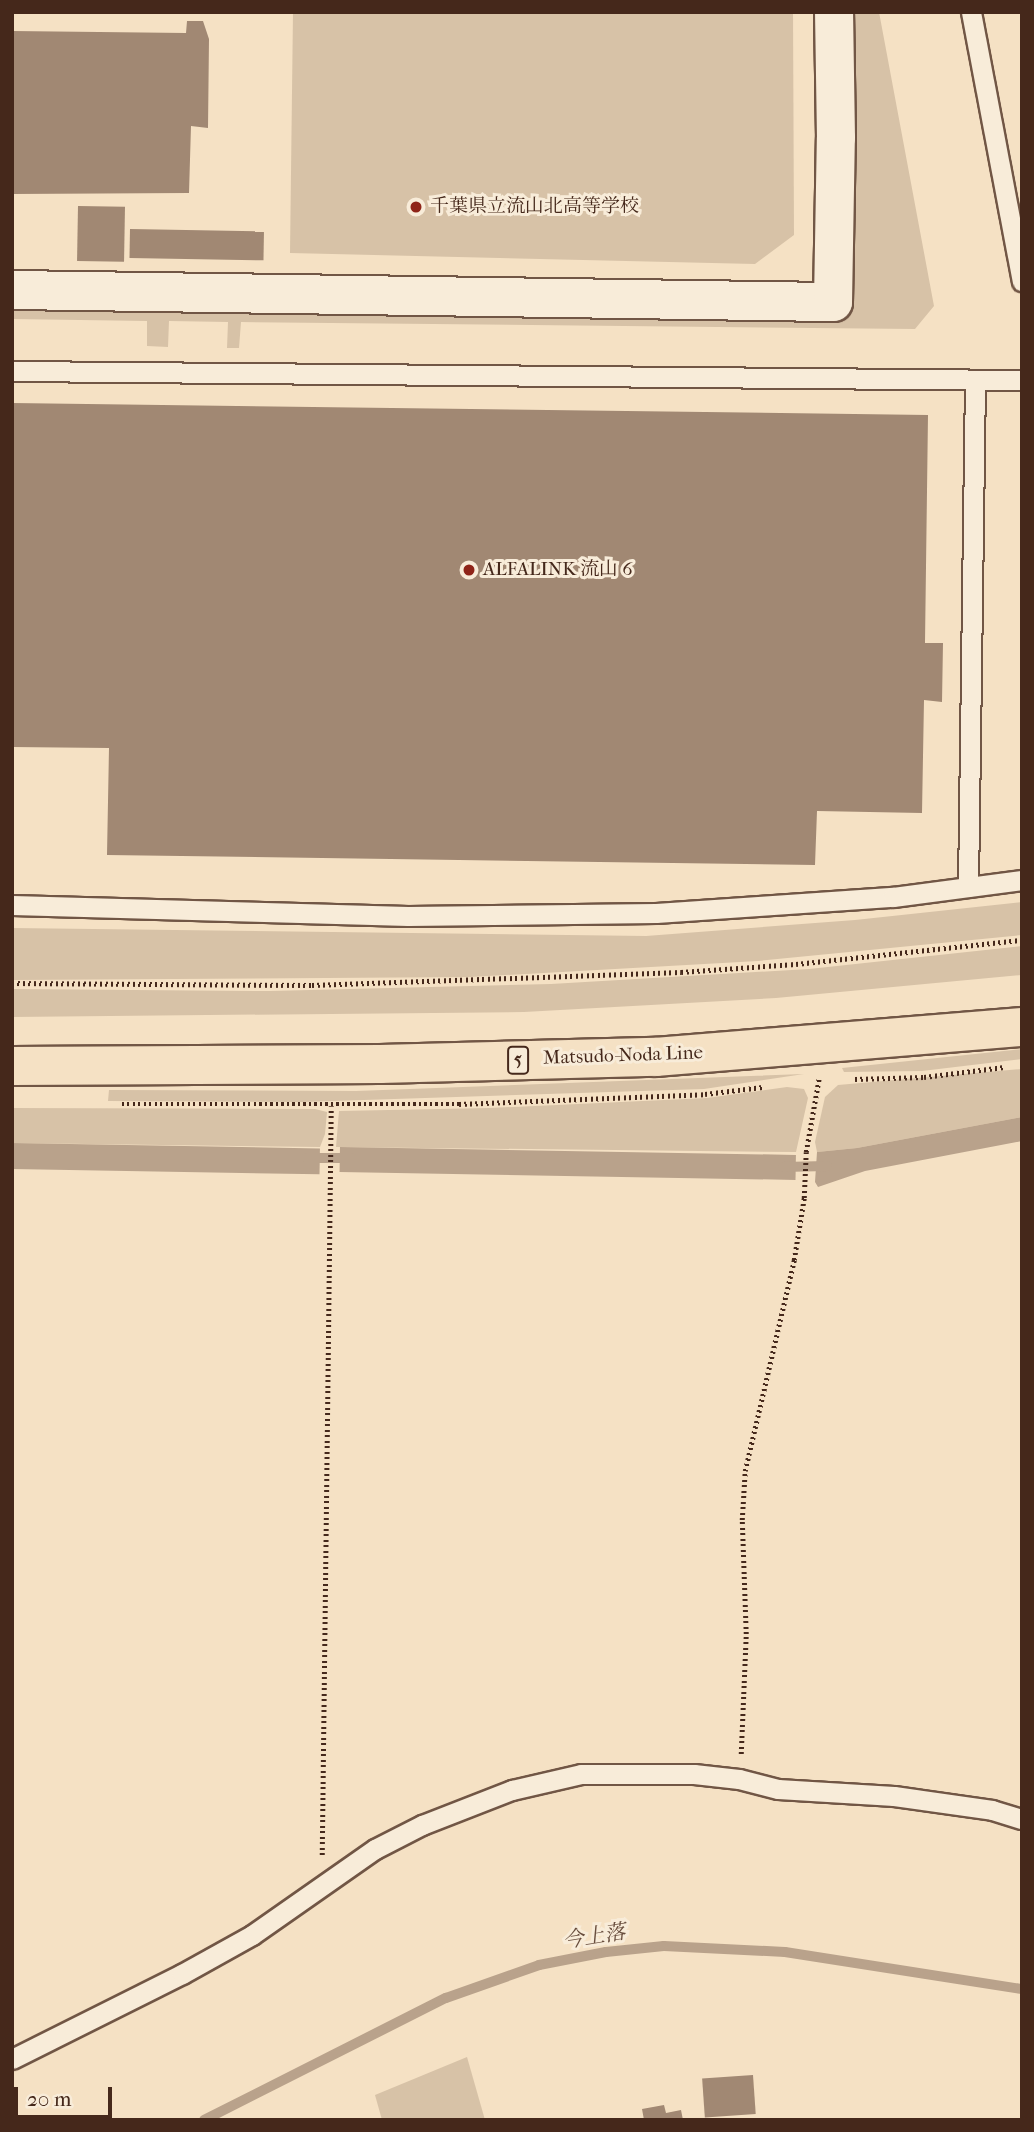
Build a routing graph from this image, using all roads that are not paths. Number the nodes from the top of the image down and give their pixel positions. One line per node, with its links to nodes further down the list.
1 (834, 12): 4 (street)
2 (971, 12): 3 (lane)
3 (1022, 281)
4 (12, 290)
5 (12, 371): 6 (lane)
6 (975, 380): 7 (lane); 9 (lane)
7 (1022, 380)
8 (1022, 880): 9 (lane)
9 (968, 887): 10 (lane)
10 (12, 905)
11 (1022, 1027): 12 (main road, Matsudo-Noda Line / 5)
12 (12, 1066)
13 (1022, 1819): 14 (lane)
14 (12, 2059)

